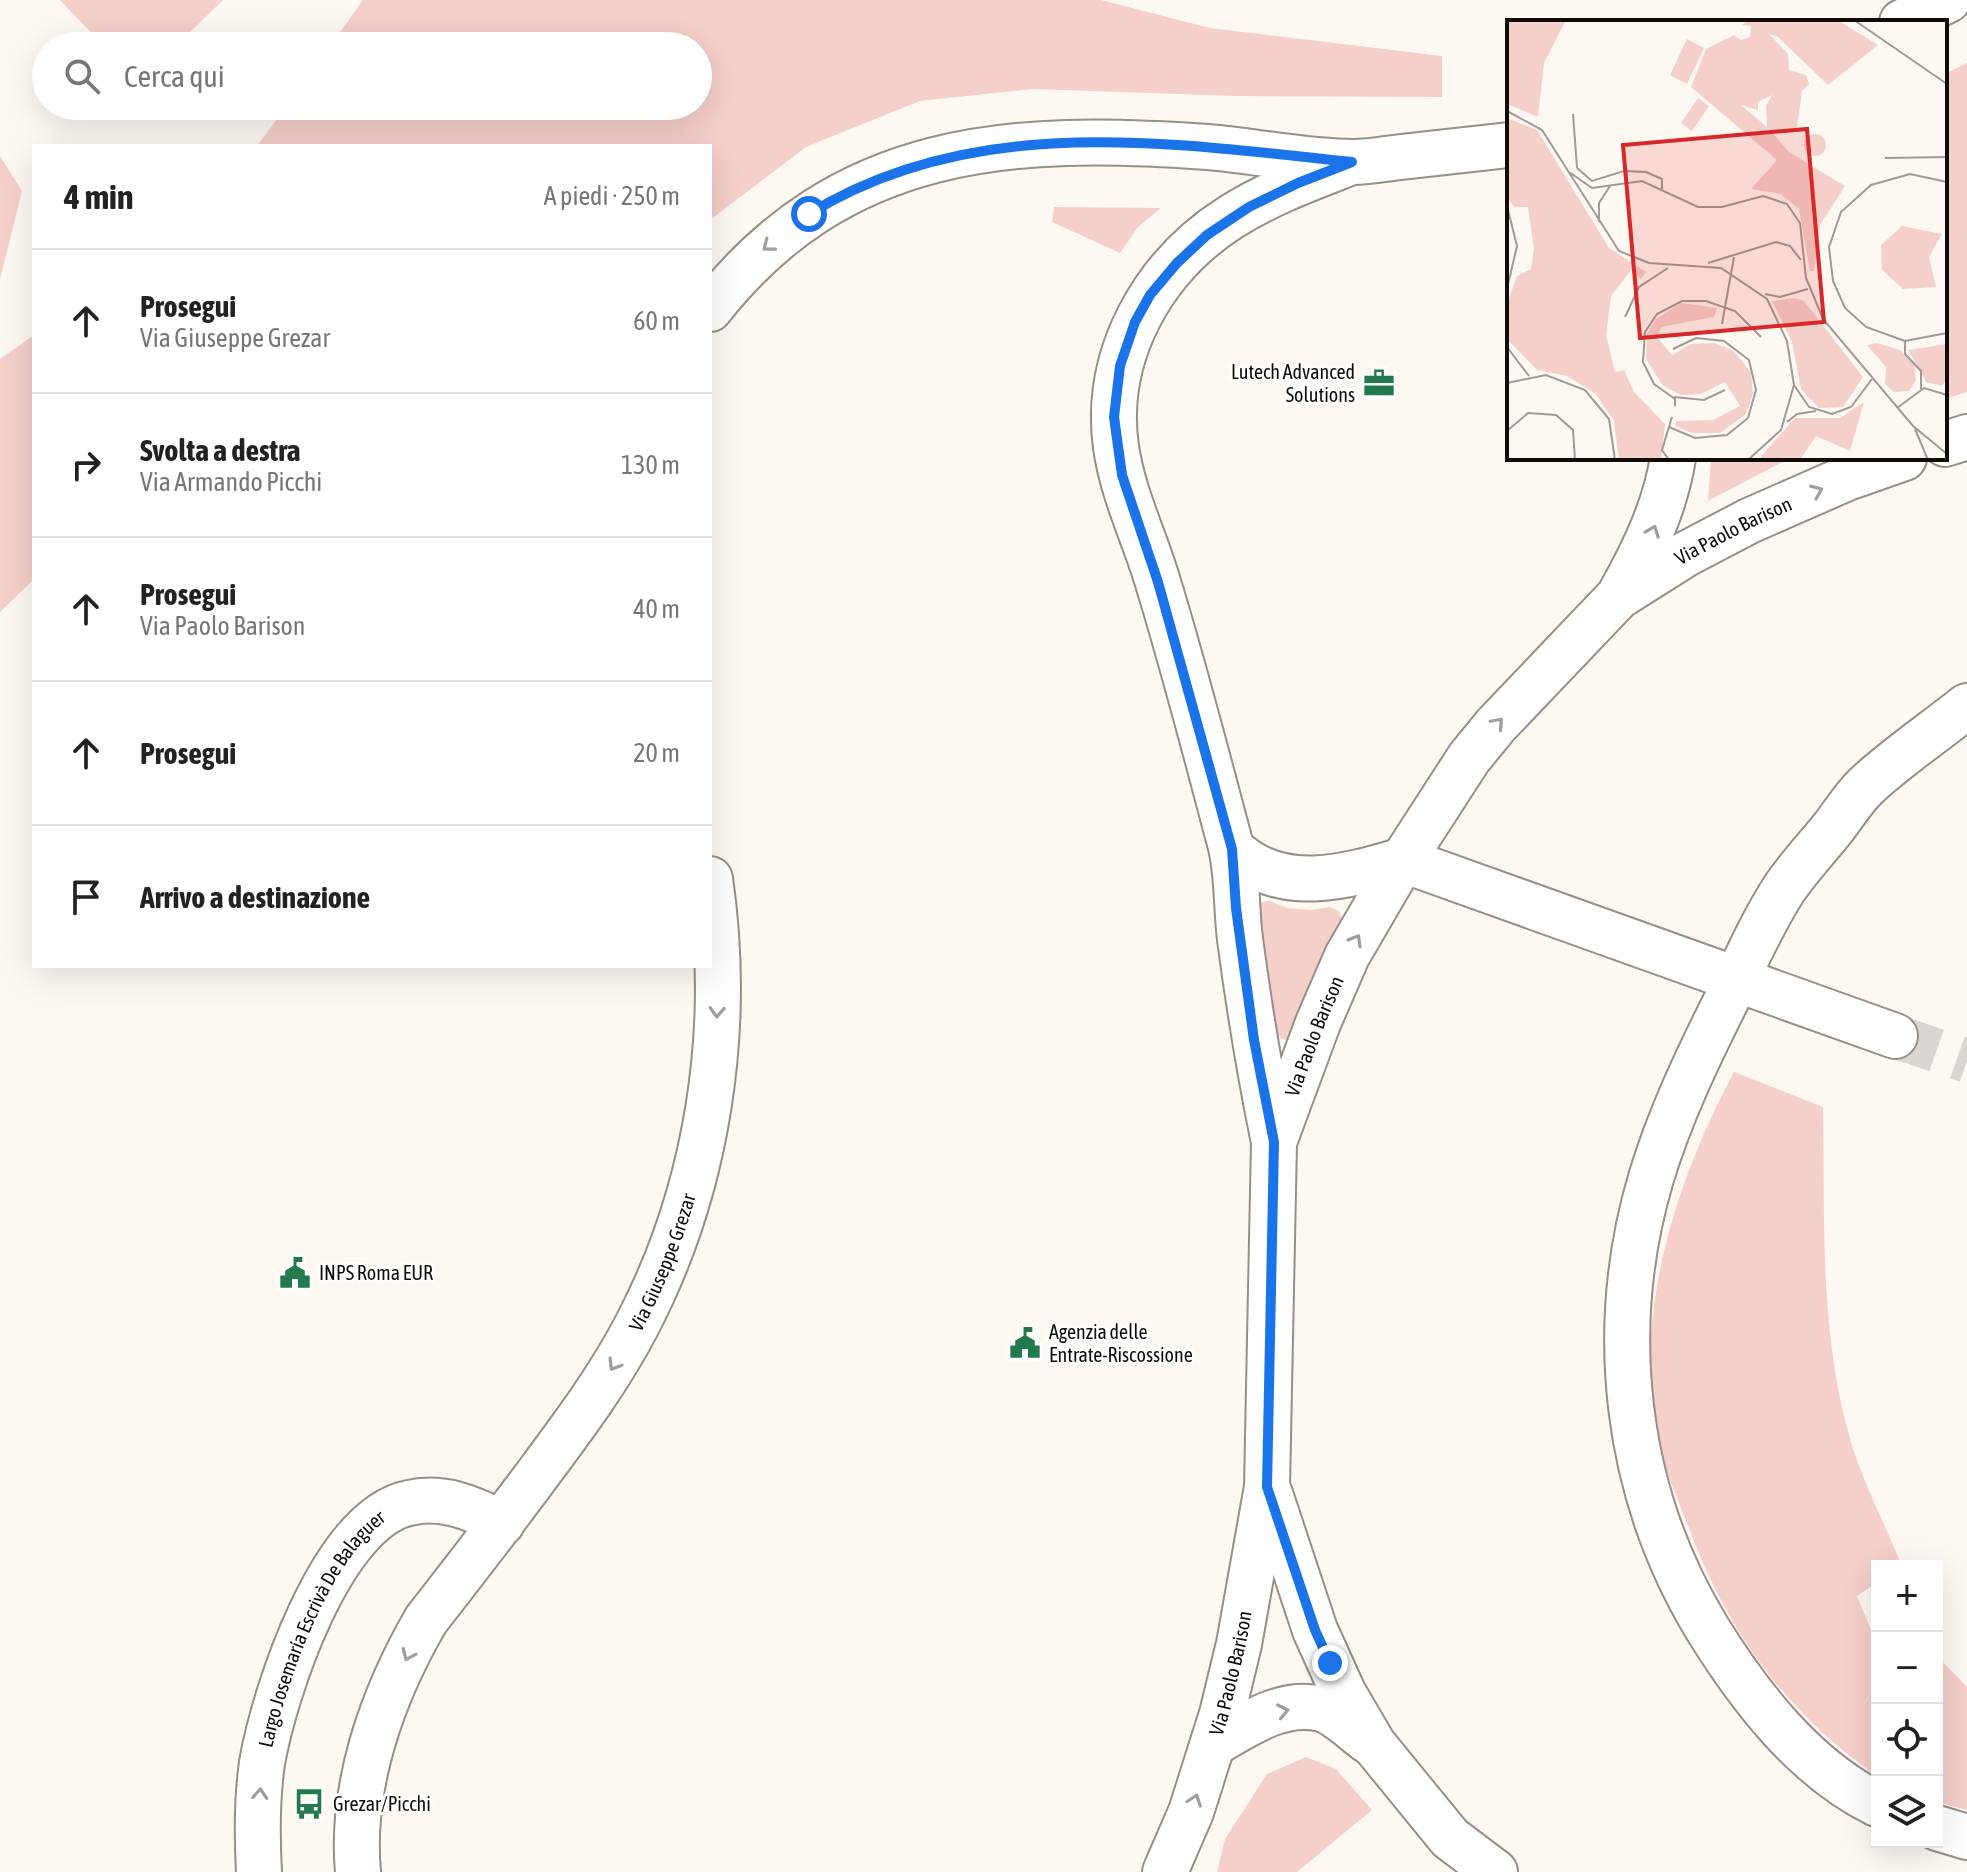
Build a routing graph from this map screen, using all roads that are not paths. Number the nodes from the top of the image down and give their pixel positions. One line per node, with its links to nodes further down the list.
1 (1948, 0): 2 (street)
2 (1906, 20)
3 (1507, 145): 4 (street)
4 (1352, 162): 5 (street, one-way to 5); 12 (street)
5 (712, 307)
6 (1967, 437): 7 (street)
7 (1947, 443)
8 (1673, 460): 10 (street, one-way to 8)
9 (1898, 460): 10 (street, Via Paolo Barison, one-way to 9)
10 (1618, 597): 13 (street, Via Paolo Barison, one-way to 10)
11 (1967, 706): 15 (street)
12 (1232, 849): 13 (street); 17 (street)
13 (1403, 860): 15 (street); 17 (street, Via Paolo Barison, one-way to 13)
14 (712, 894): 19 (street, Via Giuseppe Grezar, one-way to 19)
15 (1737, 980): 16 (street); 22 (street)
16 (1895, 1036)
17 (1274, 1142): 18 (street, Via Paolo Barison)
18 (1267, 1487): 20 (street, Via Paolo Barison); 21 (street)
19 (502, 1523): 25 (street, Largo Josemaría Escrivà De Balaguer, one-way to 19); 26 (street, Via Giuseppe Grezar, one-way to 26)
20 (1213, 1744): 21 (street, one-way to 21); 27 (street, Via Paolo Barison, one-way to 20)
21 (1374, 1745): 28 (street)
22 (1871, 1800)
23 (1943, 1830): 24 (street)
24 (1967, 1837)
25 (259, 1872)
26 (358, 1872)
27 (1165, 1872)
28 (1495, 1872)

